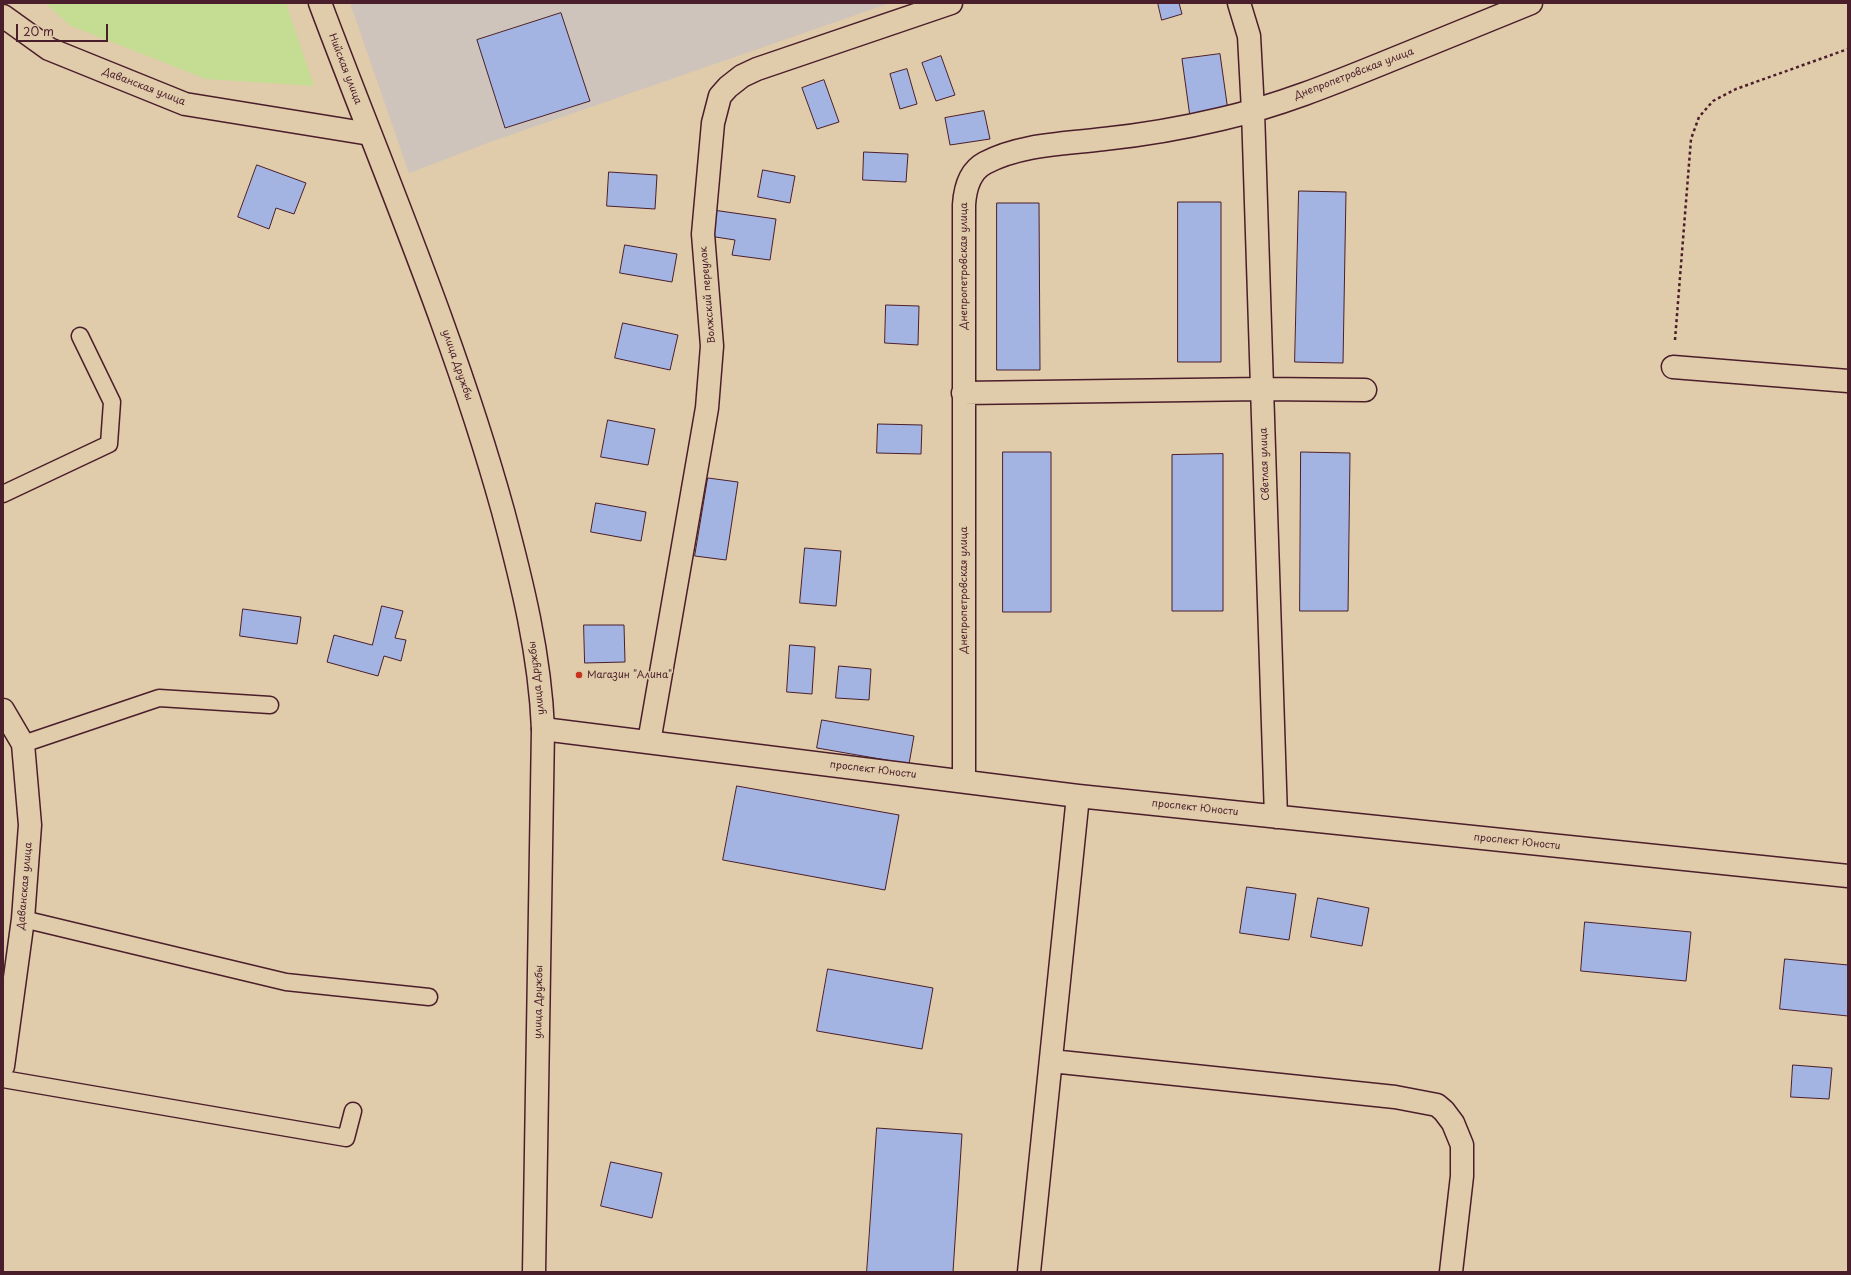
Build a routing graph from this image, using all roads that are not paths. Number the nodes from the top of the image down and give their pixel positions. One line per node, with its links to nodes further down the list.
1 (320, 3): 7 (street, Нийская улица)
2 (952, 3): 18 (street, Волжский переулок)
3 (1240, 3): 6 (street)
4 (1531, 3): 6 (street, Днепропетровская улица)
5 (3, 16): 7 (street, Даванская улица)
6 (1254, 110): 11 (street, Светлая улица); 13 (street, Днепропетровская улица)
7 (370, 134): 17 (street, улица Дружбы)
8 (80, 336): 14 (lane)
9 (1673, 367): 10 (street)
10 (1848, 381)
11 (1262, 389): 12 (street); 13 (street); 22 (street, Светлая улица)
12 (1365, 390)
13 (964, 393): 20 (street, Днепропетровская улица)
14 (3, 494)
15 (270, 705): 19 (lane)
16 (3, 710): 19 (street, Даванская улица)
17 (543, 729): 18 (street, проспект Юности); 30 (street, улица Дружбы)
18 (649, 742): 20 (street, проспект Юности)
19 (23, 744): 24 (street, Даванская улица)
20 (964, 781): 21 (street, проспект Юности)
21 (1078, 796): 22 (street, проспект Юности); 26 (street)
22 (1276, 817): 23 (street, проспект Юности)
23 (1848, 876)
24 (23, 919): 25 (lane); 27 (street, Даванская улица)
25 (429, 997)
26 (1051, 1061): 31 (street); 32 (street)
27 (3, 1066)
28 (3, 1079): 29 (lane)
29 (353, 1111)
30 (534, 1272)
31 (1029, 1272)
32 (1451, 1272)

